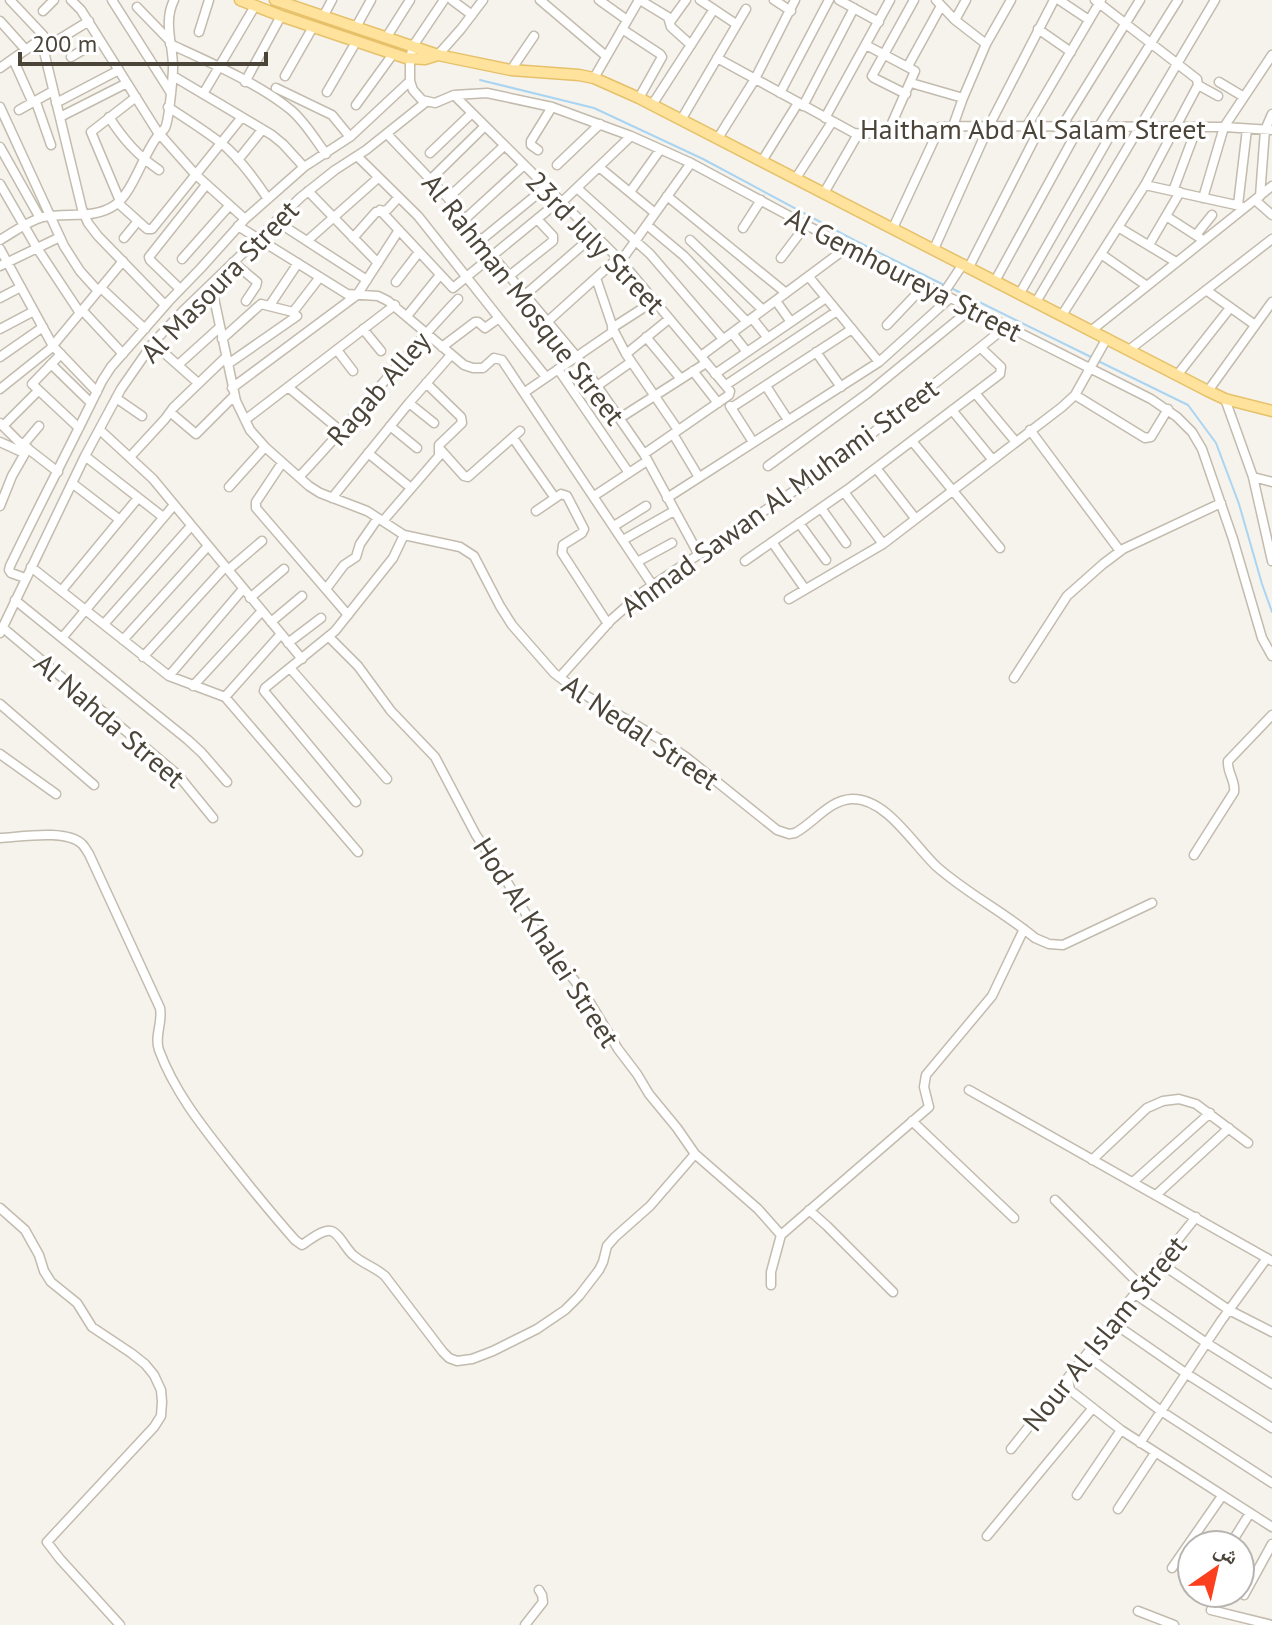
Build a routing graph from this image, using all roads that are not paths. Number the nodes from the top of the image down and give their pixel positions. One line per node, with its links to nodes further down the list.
1 (10, 0): 61 (street)
2 (54, 0): 40 (street)
3 (71, 0): 49 (street)
4 (112, 0): 101 (street)
5 (174, 0): 64 (street)
6 (209, 0): 58 (street)
7 (240, 0): 35 (main road, Al Gemhoureya Street)
8 (275, 0): 33 (main road, Al Gemhoureya Street)
9 (332, 0): 44 (street)
10 (371, 0): 55 (street)
11 (410, 0): 60 (street)
12 (444, 0): 70 (street)
13 (452, 0): 42 (street)
14 (483, 0): 42 (street)
15 (540, 0): 77 (street)
16 (599, 0): 45 (street)
17 (639, 0): 45 (street); 50 (street)
18 (686, 0): 50 (street)
19 (700, 0): 38 (street)
20 (774, 0): 41 (street)
21 (795, 0): 41 (street)
22 (829, 0): 102 (street)
23 (840, 0): 37 (street)
24 (890, 0): 51 (street)
25 (914, 0): 74 (street)
26 (966, 0): 46 (street)
27 (1011, 0): 67 (street)
28 (1056, 0): 47 (street); 57 (street)
29 (1140, 0): 52 (street)
30 (1178, 0): 66 (street)
31 (1215, 0): 83 (street)
32 (1098, 1): 47 (street); 52 (street)
33 (292, 3): 44 (main road, Al Gemhoureya Street)
34 (938, 3): 46 (street); 84 (street)
35 (255, 6): 43 (main road, Al Gemhoureya Street); 85 (street)
36 (137, 7): 64 (street)
37 (854, 8): 51 (street); 114 (street)
38 (714, 9): 53 (street); 68 (street)
39 (746, 9): 53 (street)
40 (43, 11)
41 (791, 11): 91 (street)
42 (472, 15): 75 (street)
43 (281, 16): 54 (main road, Al Gemhoureya Street); 93 (street)
44 (323, 17): 55 (main road, Al Gemhoureya Street)
45 (627, 20): 56 (street)
46 (955, 20): 67 (street)
47 (1089, 20): 72 (street)
48 (0, 21): 71 (street)
49 (89, 21): 62 (street); 63 (street)
50 (670, 22): 68 (street)
51 (879, 22): 69 (street)
52 (1125, 23): 66 (street); 134 (street)
53 (736, 24): 79 (street)
54 (313, 27): 65 (main road, Al Gemhoureya Street); 89 (street)
55 (356, 27): 60 (main road, Al Gemhoureya Street)
56 (622, 29): 77 (street); 109 (street)
57 (1038, 29): 72 (street); 131 (street)
58 (199, 32)
59 (534, 36): 87 (street)
60 (386, 38): 70 (main road, Al Gemhoureya Street)
61 (41, 39): 71 (street); 99 (street)
62 (58, 40)
63 (100, 40): 78 (street); 86 (street)
64 (170, 42): 85 (street); 88 (street)
65 (356, 42): 73 (main road, Al Gemhoureya Street); 100 (street)
66 (1151, 43): 83 (street); 136 (street)
67 (986, 44): 110 (street)
68 (691, 45): 116 (street)
69 (866, 45): 74 (street); 127 (street)
70 (413, 46): 75 (main road, Al Gemhoureya Street); 81 (street)
71 (26, 50): 80 (street)
72 (1071, 52): 132 (street)
73 (393, 54): 81 (main road, Al Gemhoureya Street); 115 (street)
74 (883, 54): 84 (street); 104 (street)
75 (438, 55): 81 (main road, Al Gemhoureya Street); 87 (main road, Al Gemhoureya Street)
76 (1272, 55): 108 (street)
77 (606, 56): 90 (street)
78 (71, 57)
79 (717, 58): 91 (street, Haitham Abd Al Salam Street); 126 (street)
80 (13, 59): 82 (street); 111 (street)
81 (410, 59): 92 (street)
82 (2, 64)
83 (1176, 64): 97 (street); 139 (street)
84 (908, 66): 96 (street)
85 (219, 68): 93 (street); 103 (street)
86 (119, 70): 95 (street); 113 (street)
87 (511, 70): 90 (main road, Al Gemhoureya Street)
88 (173, 76): 101 (street); 103 (street)
89 (285, 76)
90 (594, 78): 109 (main road, Al Gemhoureya Street)
91 (755, 79): 102 (street, Haitham Abd Al Salam Street); 152 (street)
92 (410, 81): 112 (street); 151 (street)
93 (245, 82): 160 (street)
94 (1219, 82): 108 (street)
95 (127, 83): 107 (street); 123 (street)
96 (911, 83): 104 (street); 110 (street)
97 (1198, 85): 106 (street); 140 (street)
98 (276, 88): 151 (street)
99 (53, 91): 111 (street); 113 (street)
100 (327, 92)
101 (171, 93): 118 (street)
102 (780, 93): 114 (street, Haitham Abd Al Salam Street)
103 (203, 94): 125 (street)
104 (906, 94): 146 (street)
105 (454, 95): 112 (street, Al Gemhoureya Street); 119 (street, Al Gemhoureya Street); 121 (street, 23rd July Street)
106 (1218, 96)
107 (136, 97): 124 (street); 147 (street)
108 (1244, 97): 142 (street)
109 (639, 98): 116 (main road, Al Gemhoureya Street)
110 (963, 98): 130 (street)
111 (34, 101): 120 (street); 154 (street)
112 (426, 102): 148 (street, Al Masoura Street)
113 (56, 103): 123 (street)
114 (800, 104): 127 (street, Haitham Abd Al Salam Street); 164 (street)
115 (356, 105)
116 (652, 105): 126 (main road, Al Gemhoureya Street)
117 (0, 107): 201 (street)
118 (168, 107): 147 (street); 153 (street)
119 (552, 107): 128 (street, Al Gemhoureya Street); 157 (street)
120 (19, 110)
121 (472, 113): 129 (street, 23rd July Street); 159 (street)
122 (1272, 114): 145 (street)
123 (60, 117): 198 (street)
124 (109, 117): 162 (street); 192 (street)
125 (242, 117): 144 (street); 153 (street)
126 (681, 120): 152 (main road, Al Gemhoureya Street)
127 (828, 120): 149 (street, Haitham Abd Al Salam Street); 173 (street)
128 (600, 124): 150 (street, Al Gemhoureya Street); 167 (street)
129 (485, 126): 155 (street, 23rd July Street); 174 (street)
130 (953, 126): 131 (street, Haitham Abd Al Salam Street); 137 (street, Haitham Abd Al Salam Street)
131 (989, 126): 132 (street, Haitham Abd Al Salam Street); 233 (street)
132 (1027, 126): 133 (street, Haitham Abd Al Salam Street)
133 (1041, 126): 134 (street, Haitham Abd Al Salam Street); 246 (street)
134 (1062, 126): 135 (street, Haitham Abd Al Salam Street)
135 (1080, 126): 136 (street, Haitham Abd Al Salam Street); 254 (street)
136 (1099, 126): 138 (street, Haitham Abd Al Salam Street)
137 (940, 127): 146 (street, Haitham Abd Al Salam Street); 215 (street)
138 (1115, 127): 139 (street, Haitham Abd Al Salam Street); 265 (street)
139 (1140, 127): 140 (street, Haitham Abd Al Salam Street); 274 (street)
140 (1176, 127): 141 (street, Haitham Abd Al Salam Street); 177 (street)
141 (1197, 127): 142 (street, Haitham Abd Al Salam Street); 183 (street)
142 (1224, 127): 143 (street, Haitham Abd Al Salam Street); 188 (street)
143 (1247, 129): 145 (street, Haitham Abd Al Salam Street); 195 (street)
144 (262, 130): 163 (street); 168 (street)
145 (1268, 130): 189 (street)
146 (888, 132): 149 (street, Haitham Abd Al Salam Street)
147 (159, 134): 162 (street); 171 (street)
148 (387, 134): 161 (street, Al Masoura Street); 174 (street, Al Rahman Mosque Street)
149 (858, 134): 184 (street)
150 (631, 136): 158 (street, Al Gemhoureya Street); 169 (street)
151 (350, 137): 160 (street)
152 (718, 138): 164 (main road, Al Gemhoureya Street)
153 (221, 143): 163 (street); 171 (street)
154 (51, 145)
155 (504, 146): 166 (street, 23rd July Street); 187 (street)
156 (0, 147): 203 (street)
157 (538, 150)
158 (660, 150): 165 (street, Al Gemhoureya Street); 182 (street)
159 (430, 153)
160 (326, 154): 168 (street)
161 (357, 156): 172 (street); 181 (street, Al Masoura Street)
162 (144, 160): 170 (street); 192 (street)
163 (238, 160): 190 (street)
164 (762, 161): 173 (main road, Al Gemhoureya Street)
165 (691, 163): 185 (street); 191 (street, Al Gemhoureya Street)
166 (524, 165): 178 (street, 23rd July Street); 206 (street)
167 (557, 165)
168 (304, 167): 190 (street)
169 (599, 167): 179 (street); 182 (street)
170 (159, 170)
171 (195, 174): 176 (street); 207 (street)
172 (378, 178): 186 (street); 204 (street)
173 (796, 178): 184 (main road, Al Gemhoureya Street)
174 (431, 179): 187 (street, Al Rahman Mosque Street)
175 (0, 184): 210 (street)
176 (206, 185): 194 (street); 260 (street)
177 (1145, 185): 183 (street); 213 (street)
178 (546, 187): 193 (street, 23rd July Street); 227 (street)
179 (577, 188): 193 (street); 228 (street)
180 (1271, 190): 189 (street)
181 (308, 191): 204 (street); 208 (street, Al Masoura Street)
182 (630, 192): 197 (street)
183 (1176, 192): 188 (street); 202 (street)
184 (824, 193): 215 (main road, Al Gemhoureya Street)
185 (667, 196): 197 (street); 263 (street)
186 (398, 198): 196 (street); 251 (street)
187 (448, 198): 206 (street, Al Rahman Mosque Street)
188 (1203, 198): 195 (street)
189 (1257, 198): 195 (street); 200 (street)
190 (268, 199): 209 (street)
191 (761, 200): 212 (street, Al Gemhoureya Street); 214 (street)
192 (119, 202): 198 (street); 207 (street)
193 (560, 202): 205 (street); 217 (street, 23rd July Street)
194 (229, 206): 209 (street); 238 (street)
195 (1242, 206): 222 (street)
196 (380, 210): 216 (street); 221 (street)
197 (655, 213): 211 (street)
198 (85, 215): 201 (street); 240 (street)
199 (1212, 215): 222 (street)
200 (1272, 215)
201 (51, 216): 203 (street); 218 (street)
202 (1166, 216): 222 (street); 229 (street)
203 (40, 218): 210 (street)
204 (333, 218): 221 (street); 226 (street)
205 (537, 219): 236 (street); 248 (street)
206 (464, 220): 227 (street, Al Rahman Mosque Street)
207 (138, 221): 219 (street)
208 (276, 221): 220 (street, Al Masoura Street); 226 (street)
209 (241, 223): 220 (street); 260 (street)
210 (24, 225): 224 (street); 231 (street)
211 (647, 225): 228 (street); 290 (street)
212 (806, 225): 230 (street, Al Gemhoureya Street); 237 (street)
213 (1118, 227): 229 (street); 235 (street)
214 (743, 228)
215 (893, 228): 233 (main road, Al Gemhoureya Street)
216 (399, 230): 234 (street); 244 (street)
217 (594, 235): 239 (street, 23rd July Street); 267 (street)
218 (60, 237): 231 (street); 261 (street)
219 (124, 238)
220 (257, 238): 241 (street, Al Masoura Street); 243 (street)
221 (353, 238): 244 (street)
222 (1200, 238): 242 (street)
223 (1272, 239): 262 (street)
224 (0, 240)
225 (690, 240): 281 (street)
226 (307, 241): 253 (street)
227 (480, 241): 236 (street, Al Rahman Mosque Street)
228 (635, 241): 239 (street); 309 (street)
229 (1149, 245): 242 (street)
230 (849, 246): 250 (street); 257 (street, Al Gemhoureya Street)
231 (37, 248): 245 (street); 283 (street)
232 (0, 249): 245 (street)
233 (934, 249): 246 (main road, Al Gemhoureya Street)
234 (419, 252): 247 (street); 255 (street)
235 (1101, 254): 258 (street); 285 (street)
236 (493, 256): 248 (street, Al Rahman Mosque Street); 251 (street)
237 (781, 258)
238 (182, 259)
239 (620, 260): 252 (street); 272 (street, 23rd July Street)
240 (123, 261): 261 (street); 276 (street)
241 (233, 262): 256 (street, Al Masoura Street); 271 (street)
242 (1176, 262): 258 (street)
243 (298, 263): 249 (street); 277 (street)
244 (378, 263): 253 (street)
245 (4, 264): 259 (street)
246 (964, 267): 254 (main road, Al Gemhoureya Street); 264 (street)
247 (440, 275): 251 (street); 287 (street)
248 (509, 276): 267 (street, Al Rahman Mosque Street)
249 (320, 277): 266 (street); 277 (street)
250 (809, 277): 263 (street); 269 (street)
251 (467, 278): 288 (street)
252 (596, 278): 291 (street); 302 (street)
253 (367, 280): 266 (street)
254 (995, 281): 265 (main road, Al Gemhoureya Street)
255 (396, 282)
256 (211, 284): 297 (street, Al Nedal Street); 311 (street, Al Masoura Street)
257 (925, 285): 264 (street, Al Gemhoureya Street); 293 (street)
258 (1147, 286): 303 (street)
259 (21, 287): 268 (street); 282 (street)
260 (180, 289): 276 (street)
261 (99, 290): 283 (street); 299 (street)
262 (1206, 290): 280 (street); 316 (street)
263 (786, 293): 273 (street)
264 (947, 293): 279 (street, Al Gemhoureya Street); 328 (street)
265 (1020, 293): 274 (main road, Al Gemhoureya Street)
266 (357, 295): 278 (street); 349 (street)
267 (525, 295): 291 (street, Al Rahman Mosque Street)
268 (0, 298)
269 (826, 298): 284 (street); 292 (street)
270 (458, 299): 304 (street, Ragab Alley)
271 (246, 301)
272 (654, 301): 289 (street, 23rd July Street); 302 (street)
273 (776, 301): 281 (street); 292 (street)
274 (1036, 302): 285 (main road, Al Gemhoureya Street)
275 (1272, 302): 294 (street)
276 (165, 305): 299 (street)
277 (270, 305): 308 (street)
278 (395, 305): 287 (street); 300 (street)
279 (972, 308): 295 (street, Al Gemhoureya Street); 391 (street)
280 (1230, 308): 294 (street); 336 (street)
281 (763, 310): 290 (street)
282 (34, 311): 296 (street); 298 (street)
283 (81, 311): 312 (street); 321 (street)
284 (837, 311): 301 (street); 352 (street)
285 (1062, 315): 303 (main road, Al Gemhoureya Street)
286 (297, 316): 327 (street)
287 (407, 316): 304 (street)
288 (499, 318): 313 (street); 337 (street)
289 (669, 319): 306 (street); 326 (street, 23rd July Street)
290 (750, 320): 305 (street); 307 (street)
291 (547, 322): 324 (street, Al Rahman Mosque Street)
292 (791, 322): 307 (street)
293 (887, 325)
294 (1255, 325): 347 (street)
295 (1007, 326): 314 (street, Ahmad Sawan Al Muhami Street); 331 (street, Al Gemhoureya Street)
296 (43, 327): 312 (street); 323 (street)
297 (220, 327): 308 (street, Al Nedal Street); 330 (street)
298 (0, 329)
299 (145, 329): 321 (street)
300 (363, 329): 315 (street); 317 (street)
301 (852, 329): 319 (street); 328 (street)
302 (613, 330): 324 (street); 325 (street)
303 (1092, 330): 310 (main road, Al Gemhoureya Street)
304 (426, 333): 313 (street); 375 (street, Ragab Alley)
305 (732, 333): 309 (street); 318 (street)
306 (646, 337): 325 (street); 338 (street)
307 (768, 338): 318 (street)
308 (222, 339): 327 (street, Al Nedal Street)
309 (723, 339): 326 (street)
310 (1105, 340): 316 (main road, Al Gemhoureya Street); 331 (street)
311 (153, 343): 330 (street); 355 (street, Al Masoura Street)
312 (53, 346): 320 (street); 345 (street)
313 (442, 347): 322 (street)
314 (981, 348): 351 (street); 433 (street, Ahmad Sawan Al Muhami Street)
315 (337, 350): 333 (street); 343 (street)
316 (1129, 350): 336 (main road, Al Gemhoureya Street)
317 (381, 351)
318 (747, 352): 335 (street)
319 (816, 352): 342 (street); 344 (street)
320 (61, 354): 329 (street); 348 (street)
321 (123, 354): 348 (street)
322 (451, 355): 340 (street); 350 (street)
323 (0, 357)
324 (577, 357): 332 (street); 341 (street, Al Rahman Mosque Street)
325 (628, 358): 341 (street); 354 (street)
326 (704, 359): 334 (street); 335 (street, 23rd July Street)
327 (227, 360): 339 (street); 349 (street, Al Nedal Street)
328 (879, 362): 344 (street)
329 (51, 364): 346 (street); 357 (street)
330 (178, 365): 339 (street)
331 (1092, 366): 353 (street); 360 (street, Al Gemhoureya Street)
332 (558, 369): 337 (street); 394 (street)
333 (353, 371)
334 (693, 371): 338 (street); 352 (street)
335 (715, 374): 352 (street, 23rd July Street)
336 (1178, 374): 347 (main road, Al Gemhoureya Street)
337 (546, 377): 350 (street)
338 (681, 379): 354 (street)
339 (198, 383): 363 (street)
340 (426, 383): 358 (street); 383 (street)
341 (597, 386): 365 (street, Al Rahman Mosque Street)
342 (766, 386): 359 (street); 367 (street)
343 (288, 387): 366 (street); 375 (street)
344 (841, 387): 367 (street)
345 (0, 389)
346 (38, 391): 369 (street); 372 (street)
347 (1208, 391): 356 (main road, Al Gemhoureya Street)
348 (97, 392): 357 (street)
349 (233, 392): 363 (street); 366 (street, Al Nedal Street)
350 (525, 392): 404 (street)
351 (975, 393): 361 (street); 378 (street)
352 (725, 395): 359 (street); 376 (street)
353 (1075, 395): 360 (street); 374 (street)
354 (654, 396): 365 (street); 376 (street)
355 (116, 398): 364 (street); 373 (street, Al Masoura Street)
356 (1225, 399): 362 (main road, Al Gemhoureya Street); 397 (street)
357 (91, 403): 372 (street)
358 (409, 403): 368 (street); 371 (street)
359 (731, 408): 380 (street)
360 (1168, 409): 409 (street, Al Gemhoureya Street)
361 (952, 410): 377 (street); 389 (street)
362 (1272, 411)
363 (170, 412): 387 (street)
364 (142, 416)
365 (620, 418): 388 (street, Al Rahman Mosque Street)
366 (245, 420): 381 (street, Al Nedal Street)
367 (788, 420): 380 (street)
368 (434, 423)
369 (1, 425): 384 (street)
370 (39, 426): 384 (street)
371 (390, 426): 382 (street); 385 (street)
372 (79, 428): 393 (street)
373 (100, 430): 386 (street, Al Masoura Street); 387 (street)
374 (1030, 430): 378 (street); 432 (street)
375 (342, 432): 396 (street, Ragab Alley)
376 (676, 432): 388 (street); 395 (street)
377 (912, 441): 392 (street); 402 (street)
378 (1015, 441): 389 (street)
379 (0, 442): 384 (street)
380 (753, 442): 408 (street)
381 (265, 447): 390 (street, Al Nedal Street); 400 (street)
382 (417, 448)
383 (438, 448): 401 (street); 407 (street)
384 (25, 449): 393 (street); 411 (street)
385 (368, 453): 401 (street); 406 (street)
386 (85, 456): 399 (street, Al Masoura Street); 405 (street)
387 (130, 457): 410 (street)
388 (645, 458): 394 (street); 408 (street, Al Rahman Mosque Street)
389 (992, 459): 402 (street)
390 (282, 463): 396 (street, Al Nedal Street); 444 (street)
391 (768, 466)
392 (876, 468): 403 (street); 417 (street)
393 (58, 472): 441 (street)
394 (629, 473): 404 (street)
395 (697, 474)
396 (299, 477): 406 (street, Al Nedal Street)
397 (1253, 477): 398 (street); 434 (street)
398 (1272, 482)
399 (72, 483): 419 (street); 438 (street, Al Masoura Street)
400 (229, 487)
401 (411, 488): 418 (street)
402 (952, 490): 417 (street); 431 (street)
403 (844, 492): 413 (street); 429 (street)
404 (594, 496): 422 (street)
405 (138, 498): 416 (street); 419 (street)
406 (332, 498): 418 (street, Al Nedal Street)
407 (555, 498): 414 (street); 457 (street)
408 (667, 498): 415 (street, Al Rahman Mosque Street)
409 (1221, 503): 432 (street); 464 (street, Al Gemhoureya Street)
410 (174, 505): 416 (street); 421 (street)
411 (0, 506)
412 (646, 506): 422 (street)
413 (821, 508): 420 (street); 428 (street)
414 (536, 511)
415 (674, 511): 424 (street); 433 (street, Al Rahman Mosque Street)
416 (163, 517): 451 (street)
417 (915, 518): 429 (street)
418 (380, 519): 423 (street, Al Nedal Street); 444 (street)
419 (120, 520): 446 (street)
420 (799, 523): 426 (street); 435 (street)
421 (191, 526): 430 (street); 456 (street)
422 (614, 526): 424 (street)
423 (404, 535): 453 (street); 469 (street, Al Nedal Street)
424 (623, 540): 437 (street)
425 (262, 541): 439 (street)
426 (772, 542): 436 (street); 445 (street)
427 (672, 543): 437 (street)
428 (846, 543)
429 (883, 544): 445 (street)
430 (208, 546): 439 (street); 462 (street)
431 (1000, 548)
432 (1120, 551): 470 (street)
433 (699, 555): 442 (street, Ahmad Sawan Al Muhami Street)
434 (1272, 558)
435 (826, 560)
436 (745, 561)
437 (637, 562): 442 (street)
438 (31, 567): 441 (street, Al Masoura Street); 446 (street)
439 (226, 568): 443 (street); 465 (street)
440 (284, 569): 448 (street)
441 (25, 578): 450 (street, Al Masoura Street)
442 (653, 586): 457 (street, Ahmad Sawan Al Muhami Street)
443 (243, 589): 448 (street); 468 (street)
444 (326, 589): 453 (street)
445 (805, 589): 449 (street)
446 (62, 590): 451 (street)
447 (302, 596): 455 (street)
448 (250, 598): 452 (street)
449 (789, 599)
450 (15, 600): 458 (street, Al Masoura Street); 461 (street)
451 (85, 610): 456 (street); 461 (street)
452 (262, 611): 455 (street); 471 (street)
453 (348, 615): 460 (street)
454 (321, 618): 463 (street)
455 (271, 622): 459 (street)
456 (104, 624): 462 (street)
457 (608, 624): 469 (street, Ahmad Sawan Al Muhami Street)
458 (1, 630): 481 (street, Al Nahda Street)
459 (281, 634): 463 (street); 472 (street)
460 (329, 637): 466 (street); 492 (street, Hod Al Khalei Street)
461 (62, 638): 477 (street)
462 (123, 640): 465 (street)
463 (288, 643): 466 (street)
464 (1272, 656)
465 (143, 657): 468 (street)
466 (302, 659): 467 (street)
467 (290, 668): 476 (street); 480 (street)
468 (169, 676): 471 (street)
469 (560, 677): 486 (street, Al Nedal Street)
470 (1014, 678)
471 (193, 686): 472 (street)
472 (225, 697): 483 (street)
473 (0, 704): 478 (street)
474 (1272, 715): 484 (street)
475 (0, 754): 479 (street)
476 (387, 779)
477 (227, 782)
478 (94, 785)
479 (56, 794)
480 (356, 802)
481 (213, 818)
482 (0, 838): 492 (street)
483 (358, 852)
484 (1194, 855)
485 (1152, 903): 486 (street, Al Nedal Street)
486 (1024, 929): 489 (street)
487 (969, 1090): 493 (street)
488 (1210, 1113): 490 (street); 493 (street); 494 (street)
489 (912, 1121): 498 (street); 500 (street)
490 (1229, 1128): 491 (street); 495 (street)
491 (1248, 1143)
492 (695, 1154): 501 (street, Hod Al Khalei Street)
493 (1092, 1160): 494 (street)
494 (1133, 1182): 495 (street)
495 (1156, 1195): 499 (street)
496 (1055, 1200): 505 (street)
497 (0, 1208): 537 (street)
498 (809, 1210): 501 (street); 506 (street)
499 (1196, 1217): 502 (street); 503 (street, Nour Al Islam Street)
500 (1014, 1218)
501 (781, 1235): 504 (street)
502 (1269, 1260): 508 (street)
503 (1160, 1263): 505 (street, Nour Al Islam Street); 508 (street)
504 (771, 1285)
505 (1141, 1286): 507 (street, Nour Al Islam Street)
506 (893, 1292)
507 (1135, 1294): 509 (street, Nour Al Islam Street); 511 (street)
508 (1229, 1310): 510 (street); 511 (street)
509 (1112, 1322): 512 (street, Nour Al Islam Street); 513 (street)
510 (1272, 1332)
511 (1208, 1344): 513 (street); 515 (street)
512 (1086, 1355): 514 (street, Nour Al Islam Street); 517 (street)
513 (1187, 1374): 517 (street); 518 (street)
514 (1068, 1378): 516 (street); 521 (street, Nour Al Islam Street)
515 (1272, 1384)
516 (1092, 1409): 519 (street); 530 (street)
517 (1161, 1411): 520 (street); 523 (street)
518 (1272, 1428)
519 (1121, 1430): 520 (street); 524 (street)
520 (1140, 1443): 522 (street)
521 (1011, 1449)
522 (1155, 1453): 525 (street); 526 (street)
523 (1272, 1483)
524 (1077, 1495)
525 (1222, 1496): 527 (street); 532 (street)
526 (1118, 1509)
527 (1250, 1513): 528 (street); 529 (street)
528 (1272, 1527)
529 (1240, 1529)
530 (987, 1536)
531 (1272, 1544): 533 (street)
532 (1172, 1568)
533 (1256, 1573)
534 (539, 1590): 538 (street)
535 (1211, 1610): 540 (street)
536 (1138, 1611): 539 (street)
537 (120, 1625)
538 (525, 1625)
539 (1174, 1625)
540 (1272, 1625)

